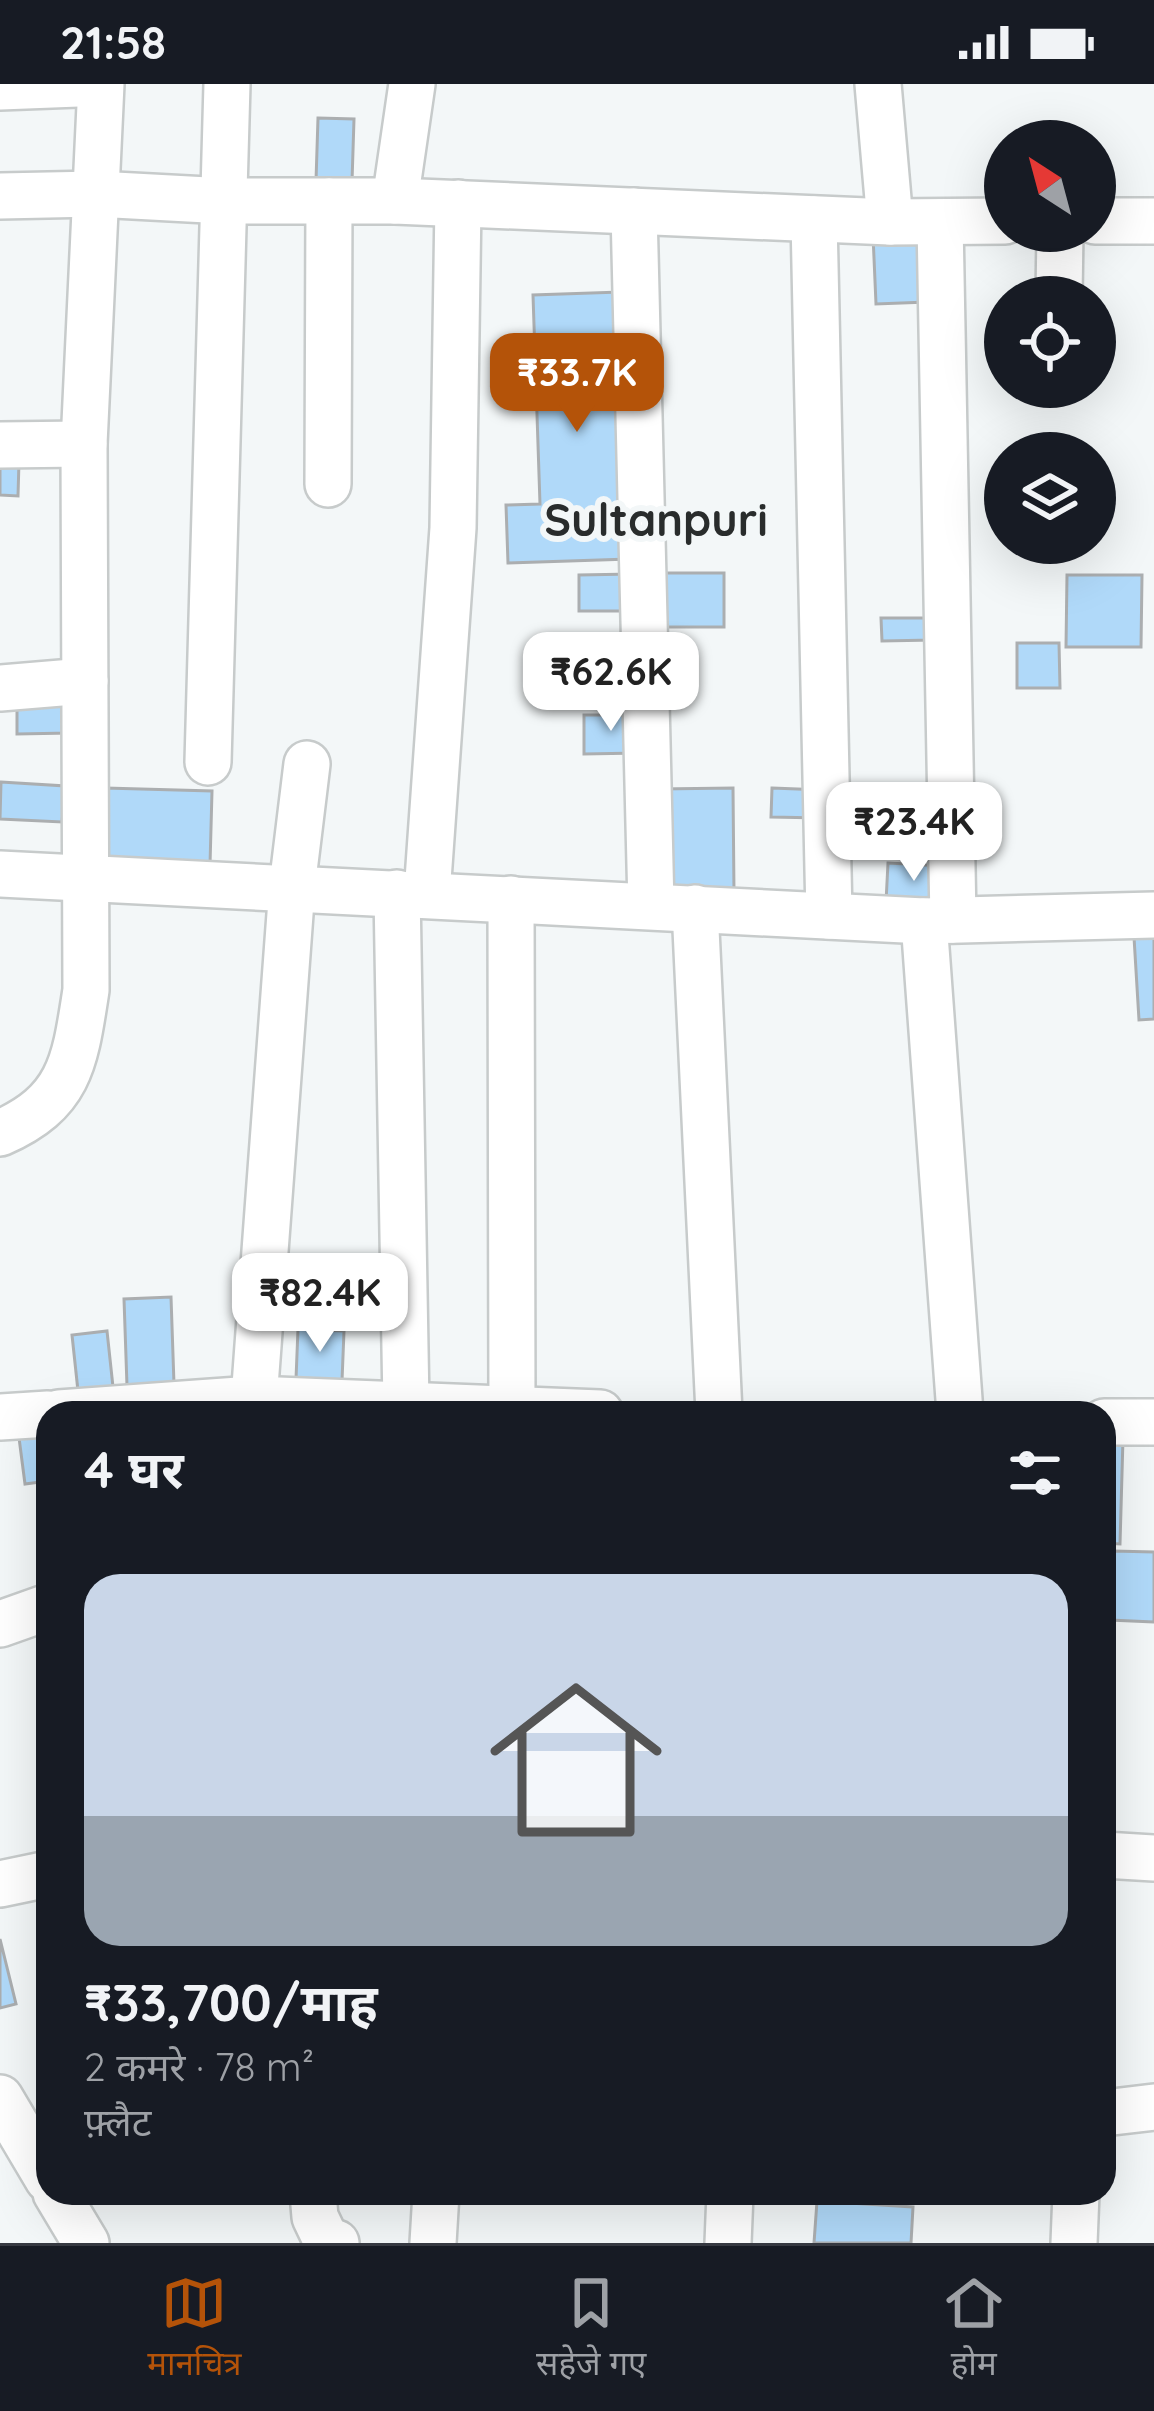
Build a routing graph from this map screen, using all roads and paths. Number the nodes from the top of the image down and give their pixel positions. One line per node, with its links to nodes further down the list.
1 (78, 84): 6 (street)
2 (100, 84): 7 (street)
3 (226, 84): 9 (street)
4 (412, 84): 11 (street)
5 (878, 84): 18 (street)
6 (0, 87)
7 (95, 194): 8 (street); 9 (street); 20 (street)
8 (0, 196)
9 (226, 201): 10 (street); 25 (street)
10 (329, 201): 11 (street); 22 (street)
11 (395, 201): 12 (street)
12 (458, 203): 13 (street); 30 (street)
13 (634, 211): 14 (street); 32 (street)
14 (814, 219): 18 (street); 34 (street)
15 (1154, 220): 17 (street)
16 (984, 221): 19 (street)
17 (1116, 221)
18 (890, 222): 19 (street)
19 (940, 222): 35 (street)
20 (84, 444): 21 (street); 23 (street)
21 (0, 445)
22 (328, 484)
23 (85, 681): 24 (street); 28 (street)
24 (0, 688)
25 (208, 762)
26 (307, 764): 29 (street)
27 (0, 874): 28 (street)
28 (86, 876): 29 (street); 36 (street)
29 (292, 887): 30 (street); 37 (street)
30 (412, 893): 31 (street); 38 (street)
31 (511, 898): 32 (street); 39 (street)
32 (673, 907): 34 (street); 40 (street)
33 (1154, 915): 35 (street)
34 (830, 916): 35 (street)
35 (938, 920): 41 (street)
36 (0, 1133)
37 (253, 1401)
38 (406, 1401)
39 (512, 1401)
40 (718, 1401)
41 (959, 1401)
42 (36, 1415): 43 (street)
43 (0, 1417)
44 (1116, 1422): 45 (street)
45 (1154, 1422)
46 (36, 1611): 47 (street)
47 (0, 1624)
48 (1116, 1856): 49 (street)
49 (1154, 1858)
50 (36, 1877): 51 (street)
51 (0, 1885)
52 (0, 2098): 55 (street)
53 (1154, 2107): 54 (street)
54 (1116, 2112)
55 (36, 2159)
56 (63, 2205): 61 (street)
57 (314, 2205): 62 (street)
58 (435, 2205): 63 (street)
59 (730, 2205): 64 (street)
60 (1076, 2205): 65 (street)
61 (86, 2243)
62 (336, 2243)
63 (433, 2243)
64 (728, 2243)
65 (1074, 2243)

